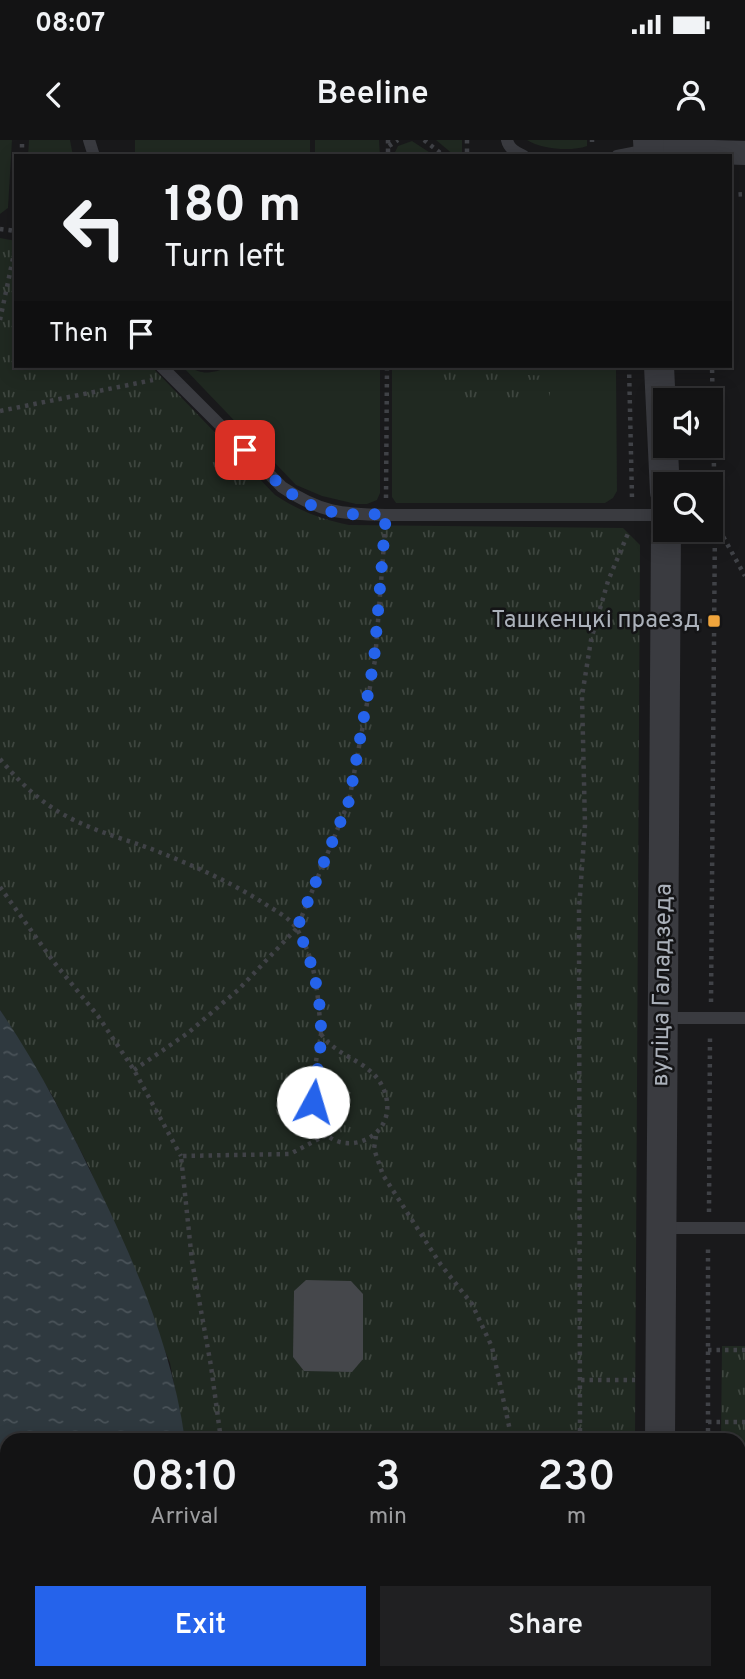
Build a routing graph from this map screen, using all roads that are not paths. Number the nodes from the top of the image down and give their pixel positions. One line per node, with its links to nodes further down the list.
1 (507, 140): 4 (lane)
2 (649, 149): 3 (street); 5 (lane)
3 (745, 153)
4 (520, 154)
5 (626, 154)
6 (163, 368): 9 (lane)
7 (659, 368): 8 (street)
8 (664, 472)
9 (653, 514)
10 (666, 542): 11 (street, вуліца Галадзеда)
11 (662, 1018): 12 (lane); 13 (street, вуліца Галадзеда)
12 (745, 1018)
13 (661, 1228): 14 (lane); 15 (street, вуліца Галадзеда)
14 (745, 1228)
15 (660, 1433)

